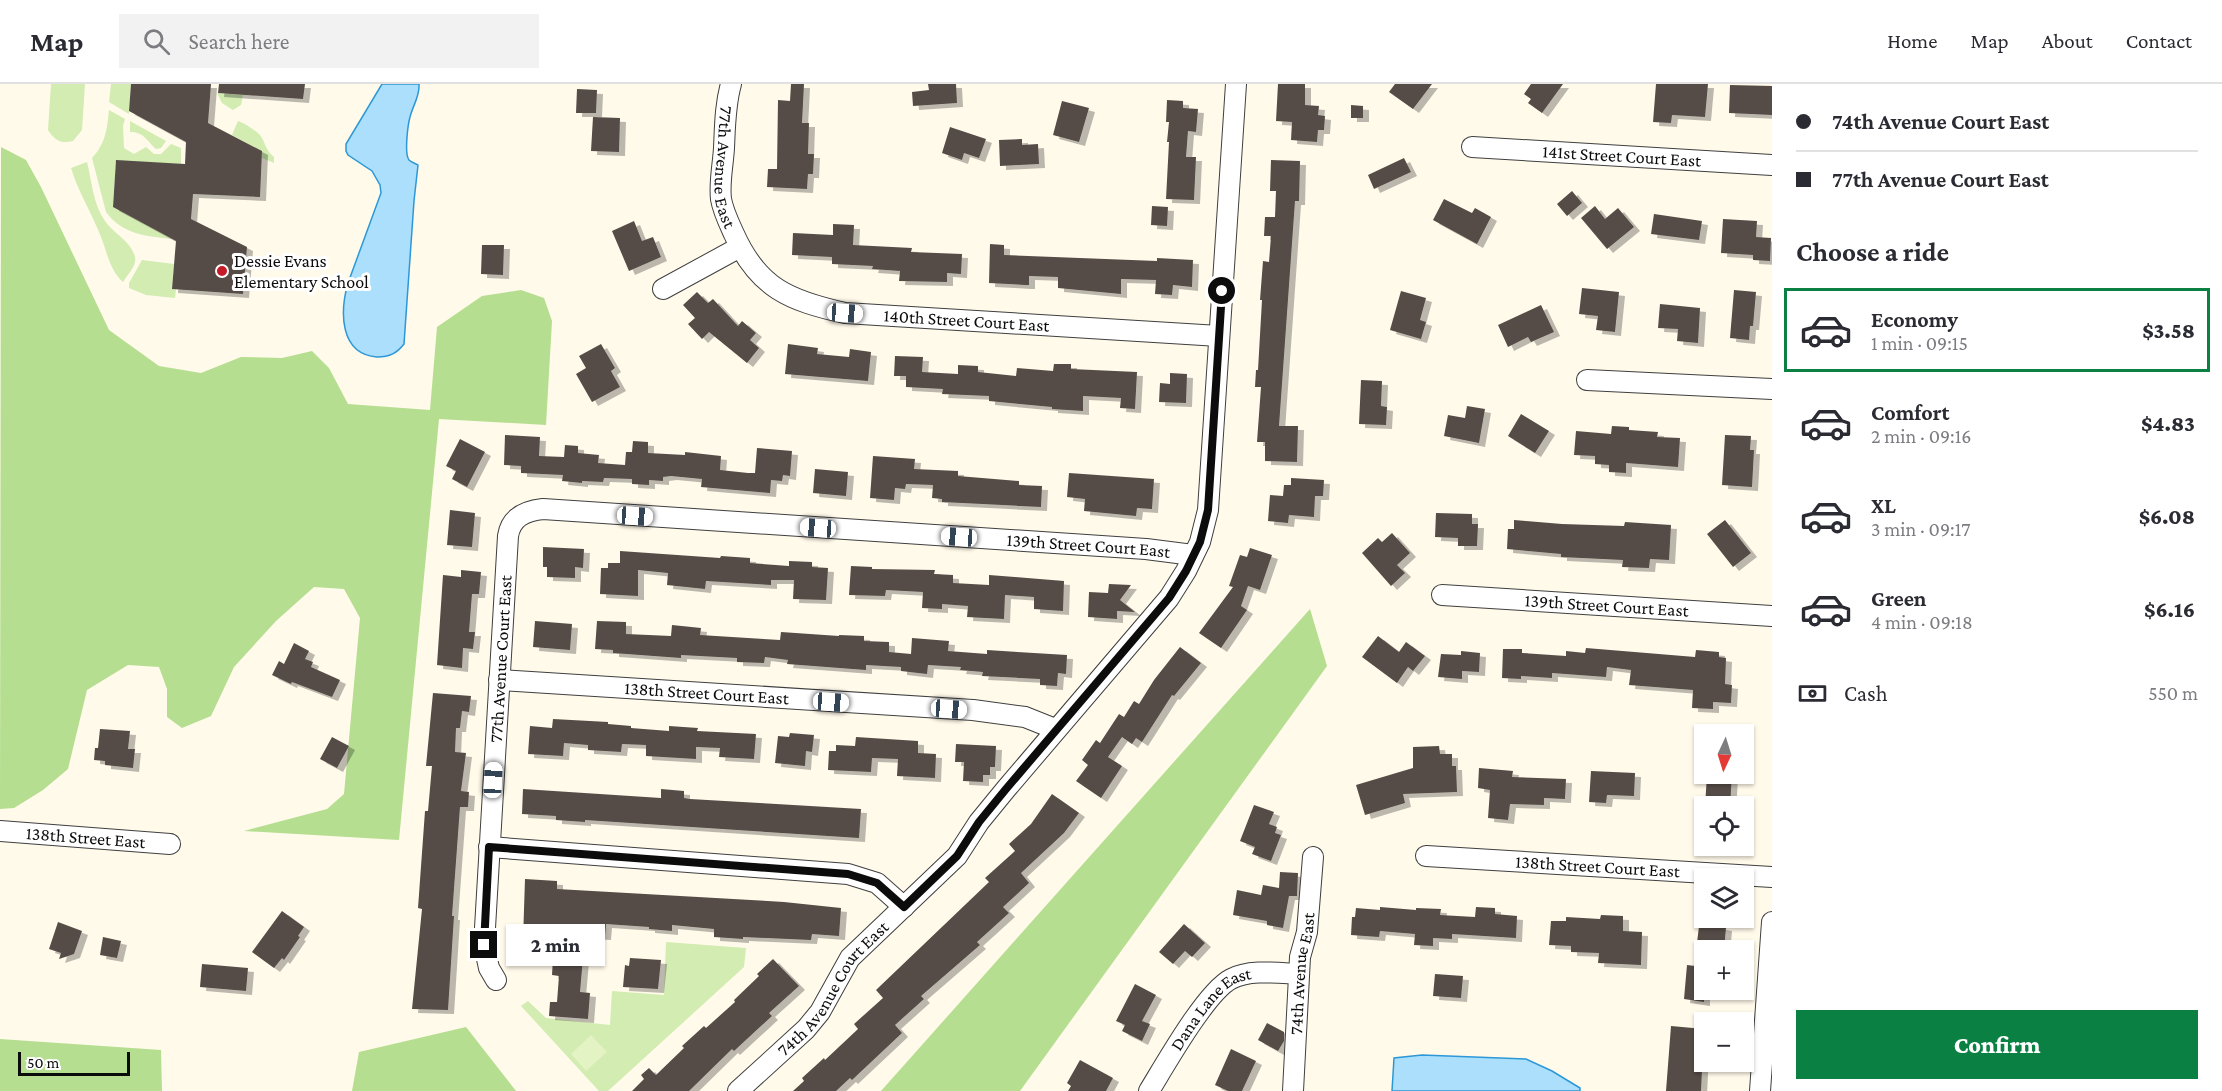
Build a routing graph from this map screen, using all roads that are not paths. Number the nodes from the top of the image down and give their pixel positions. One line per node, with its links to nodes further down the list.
1 (731, 84): 5 (street, 77th Avenue East)
2 (1236, 84): 7 (street, 74th Avenue Court East)
3 (1472, 147): 4 (street, 141st Street Court East)
4 (1772, 165)
5 (740, 247): 6 (street); 7 (street, 140th Street Court East)
6 (663, 290)
7 (1219, 336): 11 (street, 74th Avenue Court East)
8 (1587, 380): 9 (street)
9 (1772, 389)
10 (518, 517): 11 (street, 139th Street Court East); 14 (street, 77th Avenue Court East)
11 (1193, 555): 15 (street, 74th Avenue Court East)
12 (1442, 595): 13 (street, 139th Street Court East)
13 (1772, 616)
14 (499, 680): 15 (street, 138th Street Court East); 18 (street, 77th Avenue Court East)
15 (1055, 729): 22 (street, 74th Avenue Court East)
16 (0, 831): 17 (street, 138th Street East)
17 (170, 844)
18 (489, 847): 22 (street); 26 (street, 77th Avenue Court East)
19 (1426, 856): 21 (street, 138th Street Court East)
20 (1313, 857): 24 (street, 74th Avenue East)
21 (1772, 877)
22 (904, 907): 27 (street, 74th Avenue Court East)
23 (1772, 922): 25 (street)
24 (1299, 974): 28 (street, Dana Lane East); 29 (street, 74th Avenue East)
25 (1771, 975): 30 (street)
26 (496, 980)
27 (738, 1091)
28 (1149, 1091)
29 (1293, 1091)
30 (1760, 1091)

